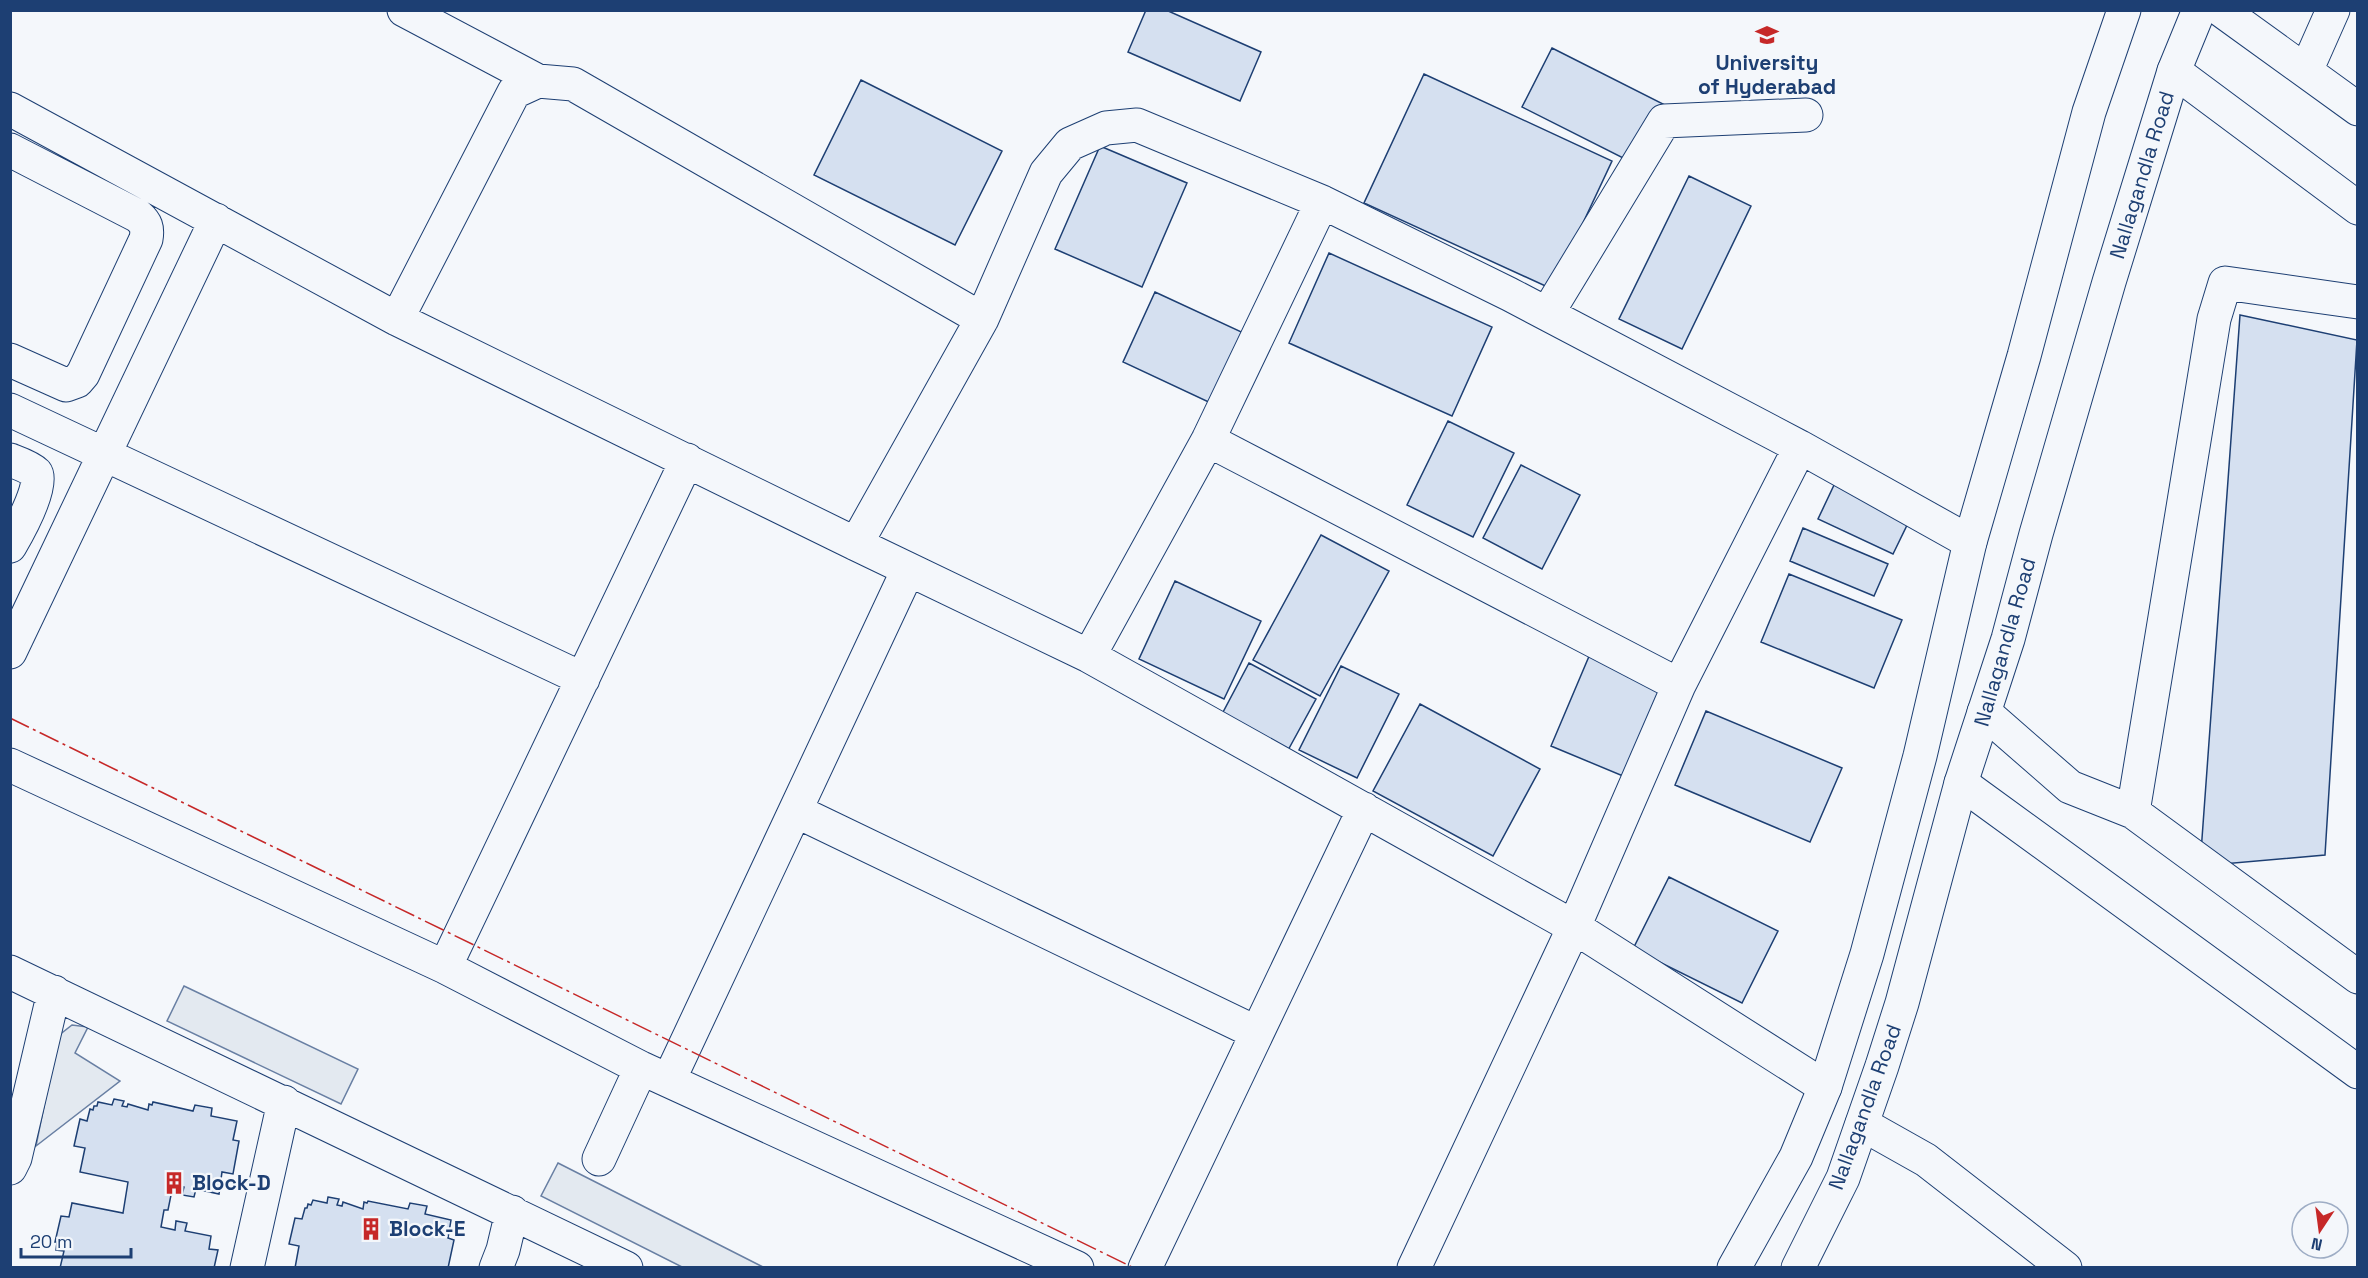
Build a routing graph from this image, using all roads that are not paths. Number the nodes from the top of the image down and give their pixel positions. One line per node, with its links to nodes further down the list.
1 (404, 10): 8 (street)
2 (2124, 10): 27 (street)
3 (2199, 10): 6 (street, Nallagandla Road)
4 (2221, 10): 7 (street)
5 (2333, 10): 7 (street)
6 (2174, 71): 14 (street); 35 (street, Nallagandla Road)
7 (2306, 71): 10 (street)
8 (538, 81): 18 (street); 19 (street)
9 (10, 109): 15 (street)
10 (2358, 109)
11 (1806, 115): 17 (street)
12 (10, 150): 20 (street)
13 (1322, 202): 17 (street); 19 (street); 22 (street)
14 (2358, 208)
15 (216, 220): 18 (street); 24 (street)
16 (2358, 302): 40 (street)
17 (1547, 314): 23 (street)
18 (397, 319): 26 (street)
19 (982, 319): 28 (street)
20 (10, 360)
21 (10, 410): 24 (street)
22 (1208, 440): 32 (street); 34 (street)
23 (1800, 447): 27 (street); 34 (street)
24 (104, 455): 31 (street); 33 (street)
25 (10, 460): 29 (street)
26 (687, 460): 28 (street); 33 (street)
27 (1970, 542): 49 (street)
28 (856, 544): 30 (street)
29 (10, 546)
30 (908, 570): 32 (street); 39 (street)
31 (10, 652)
32 (1089, 657): 38 (street)
33 (584, 679): 42 (street)
34 (1679, 685): 41 (street)
35 (1984, 712): 37 (street, Nallagandla Road); 40 (street)
36 (10, 765): 42 (street)
37 (1961, 783): 47 (street); 51 (street, Nallagandla Road)
38 (1364, 809): 41 (street); 46 (street)
39 (796, 811): 46 (street); 48 (street)
40 (2133, 812): 44 (street)
41 (1574, 927): 49 (street); 60 (street)
42 (446, 968): 48 (street)
43 (10, 972): 45 (street)
44 (2358, 977)
45 (54, 992): 50 (street); 53 (street)
46 (1257, 1033): 59 (street)
47 (2358, 1072)
48 (655, 1074): 52 (street); 58 (street)
49 (1825, 1087): 61 (street)
50 (284, 1102): 54 (street); 55 (street)
51 (1862, 1124): 62 (street, Nallagandla Road); 63 (street)
52 (599, 1159)
53 (10, 1168)
54 (512, 1212): 56 (street); 57 (street)
55 (247, 1268)
56 (496, 1268)
57 (626, 1268)
58 (1077, 1268)
59 (1145, 1268)
60 (1414, 1268)
61 (1734, 1268)
62 (1798, 1268)
63 (2065, 1268)

